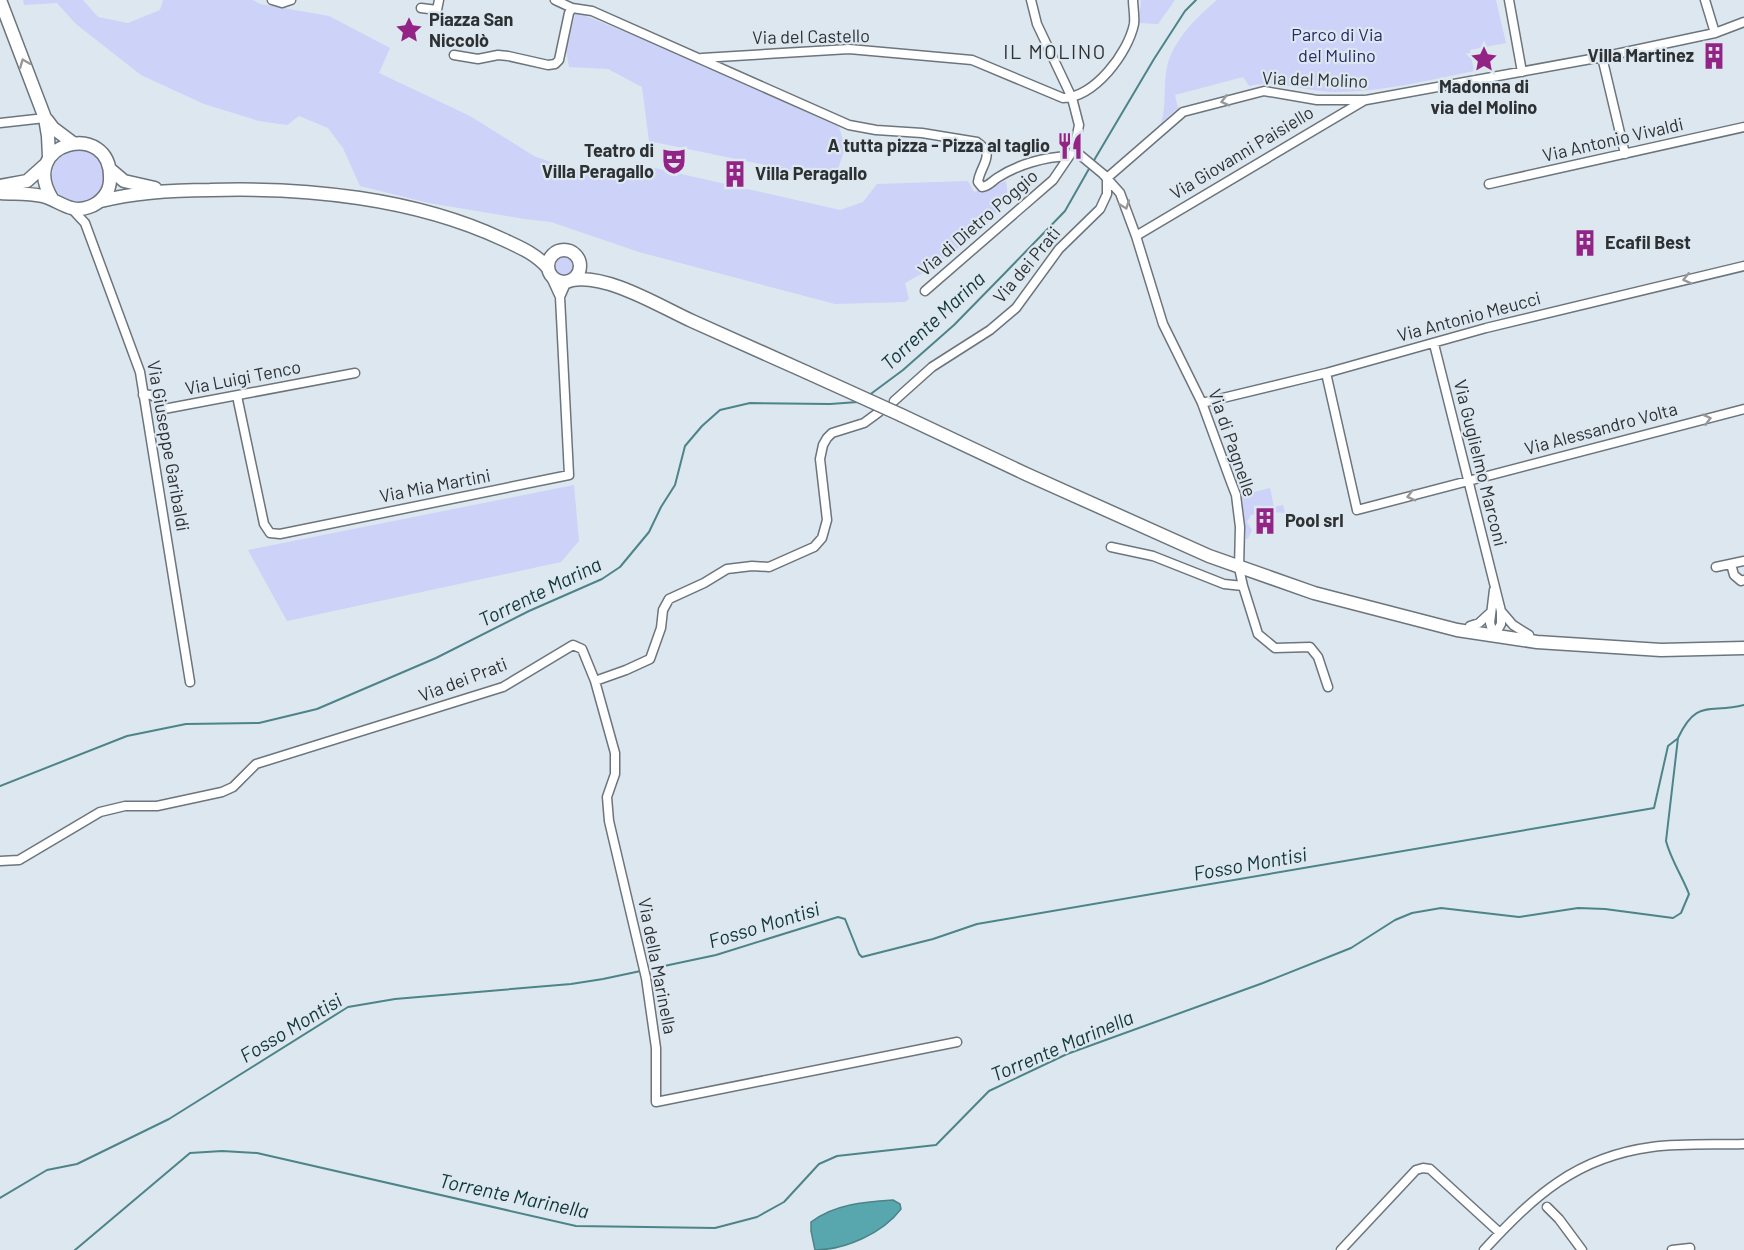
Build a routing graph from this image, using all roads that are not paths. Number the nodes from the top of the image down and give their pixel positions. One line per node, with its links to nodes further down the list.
1 (0, 0): 20 (main road, one-way to 1)
2 (272, 0): 3 (street)
3 (291, 0)
4 (439, 0): 10 (street)
5 (555, 0): 11 (street, Via del Castello)
6 (1030, 0): 18 (street)
7 (1133, 0): 18 (street)
8 (1509, 0): 17 (street)
9 (1705, 0): 13 (street)
10 (421, 8)
11 (572, 8): 14 (street); 16 (street, Via del Castello)
12 (1744, 22): 13 (street, Via del Molino)
13 (1715, 33): 15 (street, Via del Molino)
14 (454, 55)
15 (1602, 57): 17 (street, Via del Molino); 25 (street)
16 (698, 58): 18 (street, Via del Castello); 24 (street)
17 (1522, 72): 19 (street, Via del Molino)
18 (1072, 98): 24 (street)
19 (1365, 100): 28 (street, Via del Molino, one-way to 28); 37 (street, Via Giovanni Paisiello)
20 (45, 118): 21 (street); 23 (main road); 26 (main road)
21 (0, 123)
22 (1744, 127): 25 (street, Via Antonio Vivaldi)
23 (73, 143): 26 (main road); 27 (main road)
24 (1074, 153): 28 (street); 45 (street, Via di Dietro Poggio)
25 (1625, 154): 29 (street, Via Antonio Vivaldi)
26 (48, 161): 30 (main road); 33 (main road)
27 (111, 170): 31 (main road); 34 (main road)
28 (1105, 176): 37 (street, Via di Pagnelle, one-way to 37); 52 (street, Via dei Prati)
29 (1489, 184)
30 (0, 186)
31 (168, 191): 34 (main road); 39 (main road)
32 (0, 193): 33 (main road)
33 (53, 200): 35 (main road)
34 (97, 203): 35 (main road); 36 (street)
35 (72, 209): 36 (street, Via Giuseppe Garibaldi)
36 (85, 223): 50 (street, Via Giuseppe Garibaldi)
37 (1136, 236): 53 (street, Via di Pagnelle)
38 (555, 252): 39 (main road); 40 (main road); 42 (main road)
39 (533, 254): 42 (main road)
40 (580, 263): 43 (main road); 44 (main road)
41 (1744, 266): 47 (street, Via Antonio Meucci, one-way to 47)
42 (549, 271): 43 (main road); 46 (street, Via Mia Martini)
43 (569, 280): 44 (main road); 46 (street, Via Mia Martini)
44 (597, 280): 61 (main road, bridge)
45 (925, 291)
46 (561, 297): 51 (street, Via Mia Martini)
47 (1434, 344): 49 (street, Via Antonio Meucci); 56 (street, Via Guglielmo Marconi)
48 (356, 373): 51 (street, Via Luigi Tenco)
49 (1326, 373): 53 (street, Via Antonio Meucci); 56 (street, Via Alessandro Volta, one-way to 49)
50 (143, 395): 51 (street, Via Luigi Tenco); 72 (street, Via Giuseppe Garibaldi)
51 (237, 396)
52 (894, 401)
53 (1202, 402): 61 (street, Via di Pagnelle)
54 (1744, 409): 56 (street, Via Alessandro Volta, one-way to 54)
55 (879, 412): 71 (street)
56 (1467, 482): 64 (street, Via Guglielmo Marconi)
57 (1112, 547): 63 (street)
58 (1744, 561): 59 (street)
59 (1731, 564): 60 (street); 62 (street)
60 (1716, 567)
61 (1239, 568): 63 (street, Via di Pagnelle); 65 (main road)
62 (1744, 580)
63 (1243, 586): 73 (street, Via di Pagnelle)
64 (1496, 611): 66 (street); 67 (street, Via Guglielmo Marconi); 68 (street)
65 (1426, 621): 66 (main road); 67 (main road)
66 (1470, 626): 67 (main road)
67 (1494, 632): 68 (main road); 69 (main road)
68 (1528, 635): 69 (main road)
69 (1561, 643): 70 (main road)
70 (1744, 648)
71 (595, 681): 74 (street, Via dei Prati); 75 (street, Via della Marinella)
72 (190, 682)
73 (1328, 687)
74 (0, 861)
75 (957, 1042)
76 (1744, 1144): 78 (street)
77 (1547, 1207): 82 (street)
78 (1500, 1233): 79 (street); 81 (street)
79 (1347, 1248)
80 (1690, 1248): 83 (street)
81 (1484, 1250)
82 (1582, 1250)
83 (1672, 1250)

